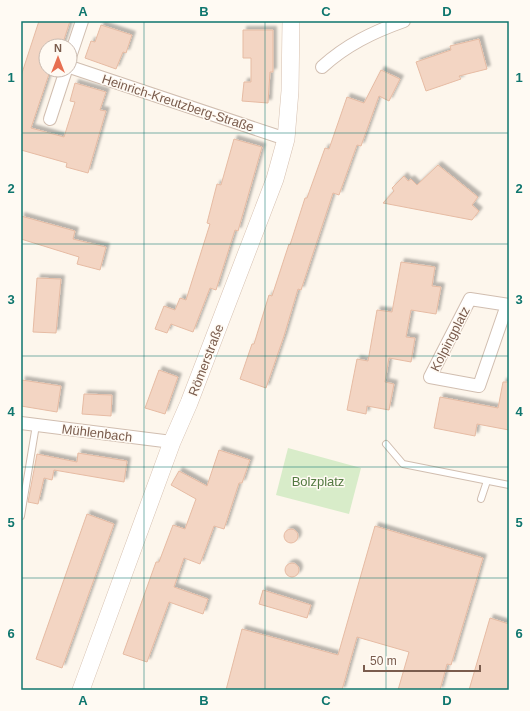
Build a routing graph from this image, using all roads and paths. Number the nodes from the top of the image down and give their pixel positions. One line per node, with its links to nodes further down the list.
1 (82, 21): 4 (street)
2 (290, 21): 9 (main road, Römerstraße)
3 (404, 21): 5 (street)
4 (76, 38)
5 (322, 67)
6 (78, 70): 9 (street, Heinrich-Kreutzberg-Straße)
7 (63, 78): 8 (street)
8 (50, 119)
9 (286, 139): 13 (main road, Römerstraße)
10 (508, 305): 10 (street, Kolpingplatz)
11 (21, 423): 12 (street, Mühlenbach)
12 (36, 426): 13 (street, Mühlenbach); 18 (lane)
13 (172, 442): 19 (main road, Römerstraße)
14 (386, 444): 15 (lane)
15 (487, 481): 16 (lane); 17 (lane)
16 (509, 485)
17 (481, 499)
18 (21, 516)
19 (81, 690)

